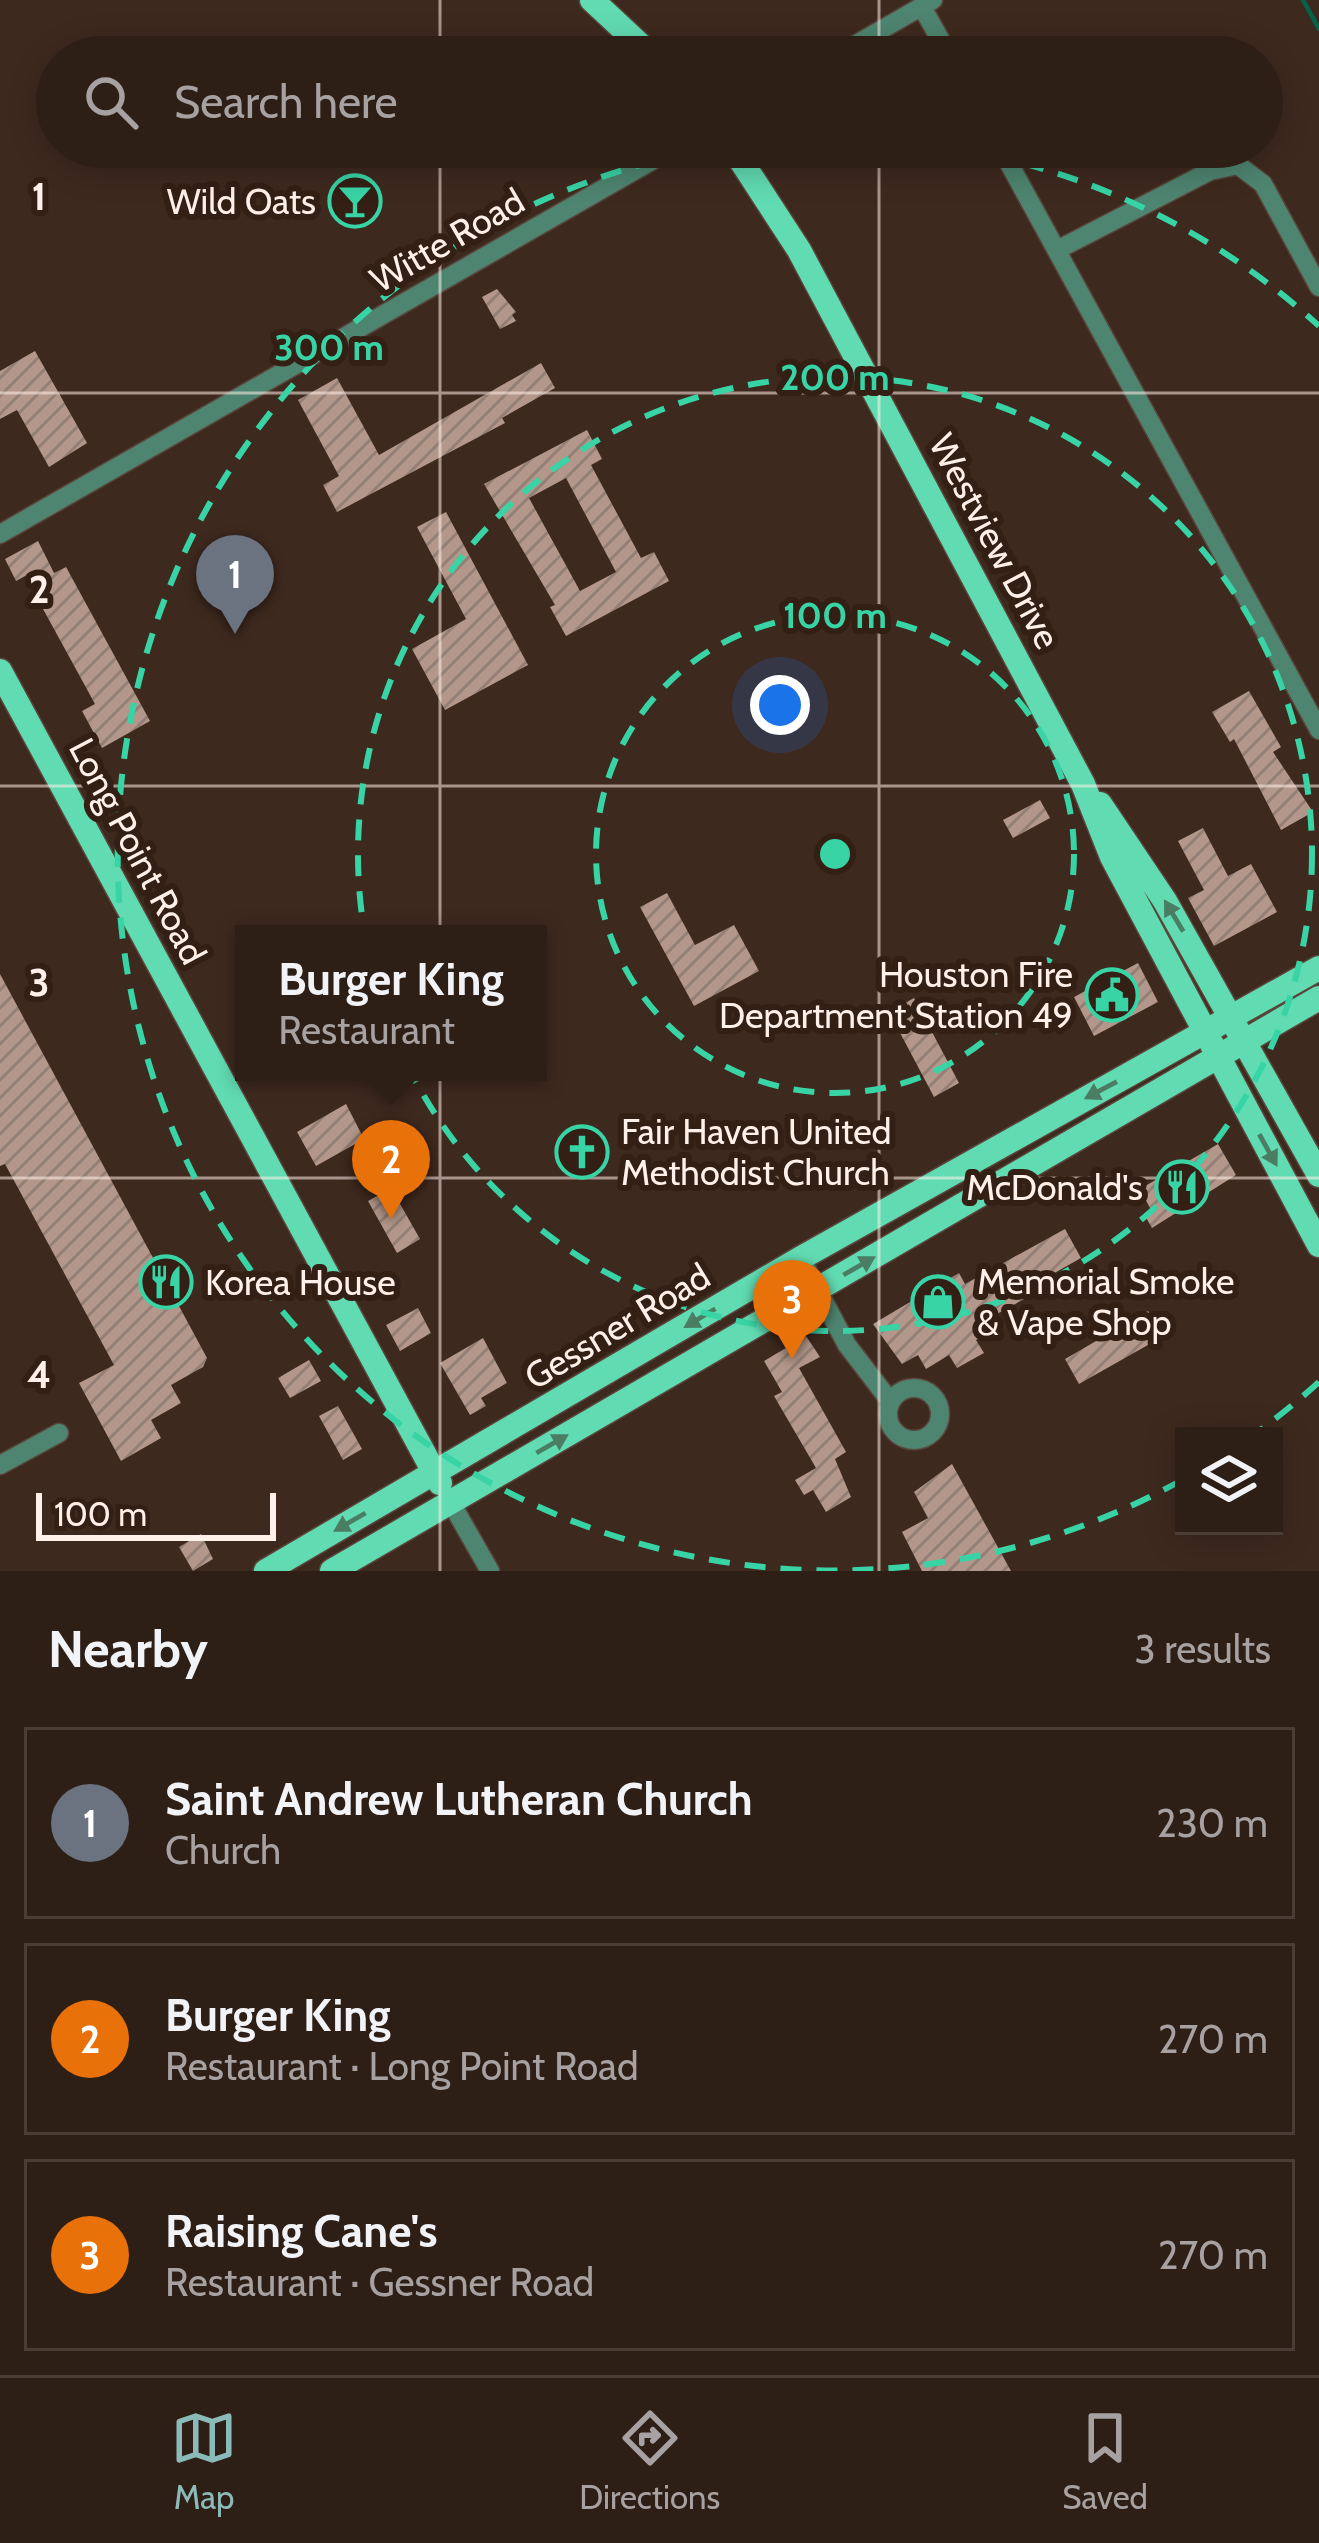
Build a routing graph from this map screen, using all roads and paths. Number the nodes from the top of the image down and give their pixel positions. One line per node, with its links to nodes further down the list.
1 (592, 0): 3 (main road)
2 (927, 3): 4 (street); 5 (street)
3 (631, 36)
4 (870, 36)
5 (941, 36)
6 (639, 168): 13 (street, Witte Road)
7 (746, 168): 16 (main road, Westview Drive)
8 (1012, 168): 11 (street)
9 (1221, 168): 11 (street)
10 (1242, 168): 12 (street)
11 (1057, 250): 15 (street)
12 (1319, 287)
13 (0, 534)
14 (0, 671): 32 (main road, Long Point Road)
15 (1319, 730)
16 (1083, 784): 19 (main road, Westview Drive, one-way to 16); 20 (main road, Westview Drive)
17 (1319, 968): 19 (main road, Gessner Road)
18 (1319, 998): 19 (main road, Gessner Road)
19 (1239, 1028): 20 (main road, Gessner Road); 24 (main road, Westview Drive)
20 (1210, 1045): 21 (main road, Gessner Road); 22 (main road, Gessner Road); 26 (main road, Westview Drive, one-way to 26)
21 (1151, 1062): 22 (main road); 23 (main road, Gessner Road, one-way to 23)
22 (1164, 1086): 25 (main road, Gessner Road)
23 (980, 1156): 25 (main road); 27 (main road, Gessner Road)
24 (1319, 1175)
25 (997, 1186): 28 (main road, Gessner Road, one-way to 25)
26 (1319, 1245)
27 (801, 1258): 28 (street); 32 (main road, Gessner Road, one-way to 32)
28 (819, 1289): 29 (street); 33 (main road, Gessner Road, one-way to 28)
29 (890, 1401)
30 (59, 1433): 31 (street)
31 (0, 1465)
32 (435, 1474): 33 (main road, Long Point Road); 34 (main road, Gessner Road, one-way to 34)
33 (450, 1501): 35 (main road, Gessner Road); 36 (street, Long Point Road)
34 (266, 1571)
35 (332, 1571)
36 (490, 1571)

